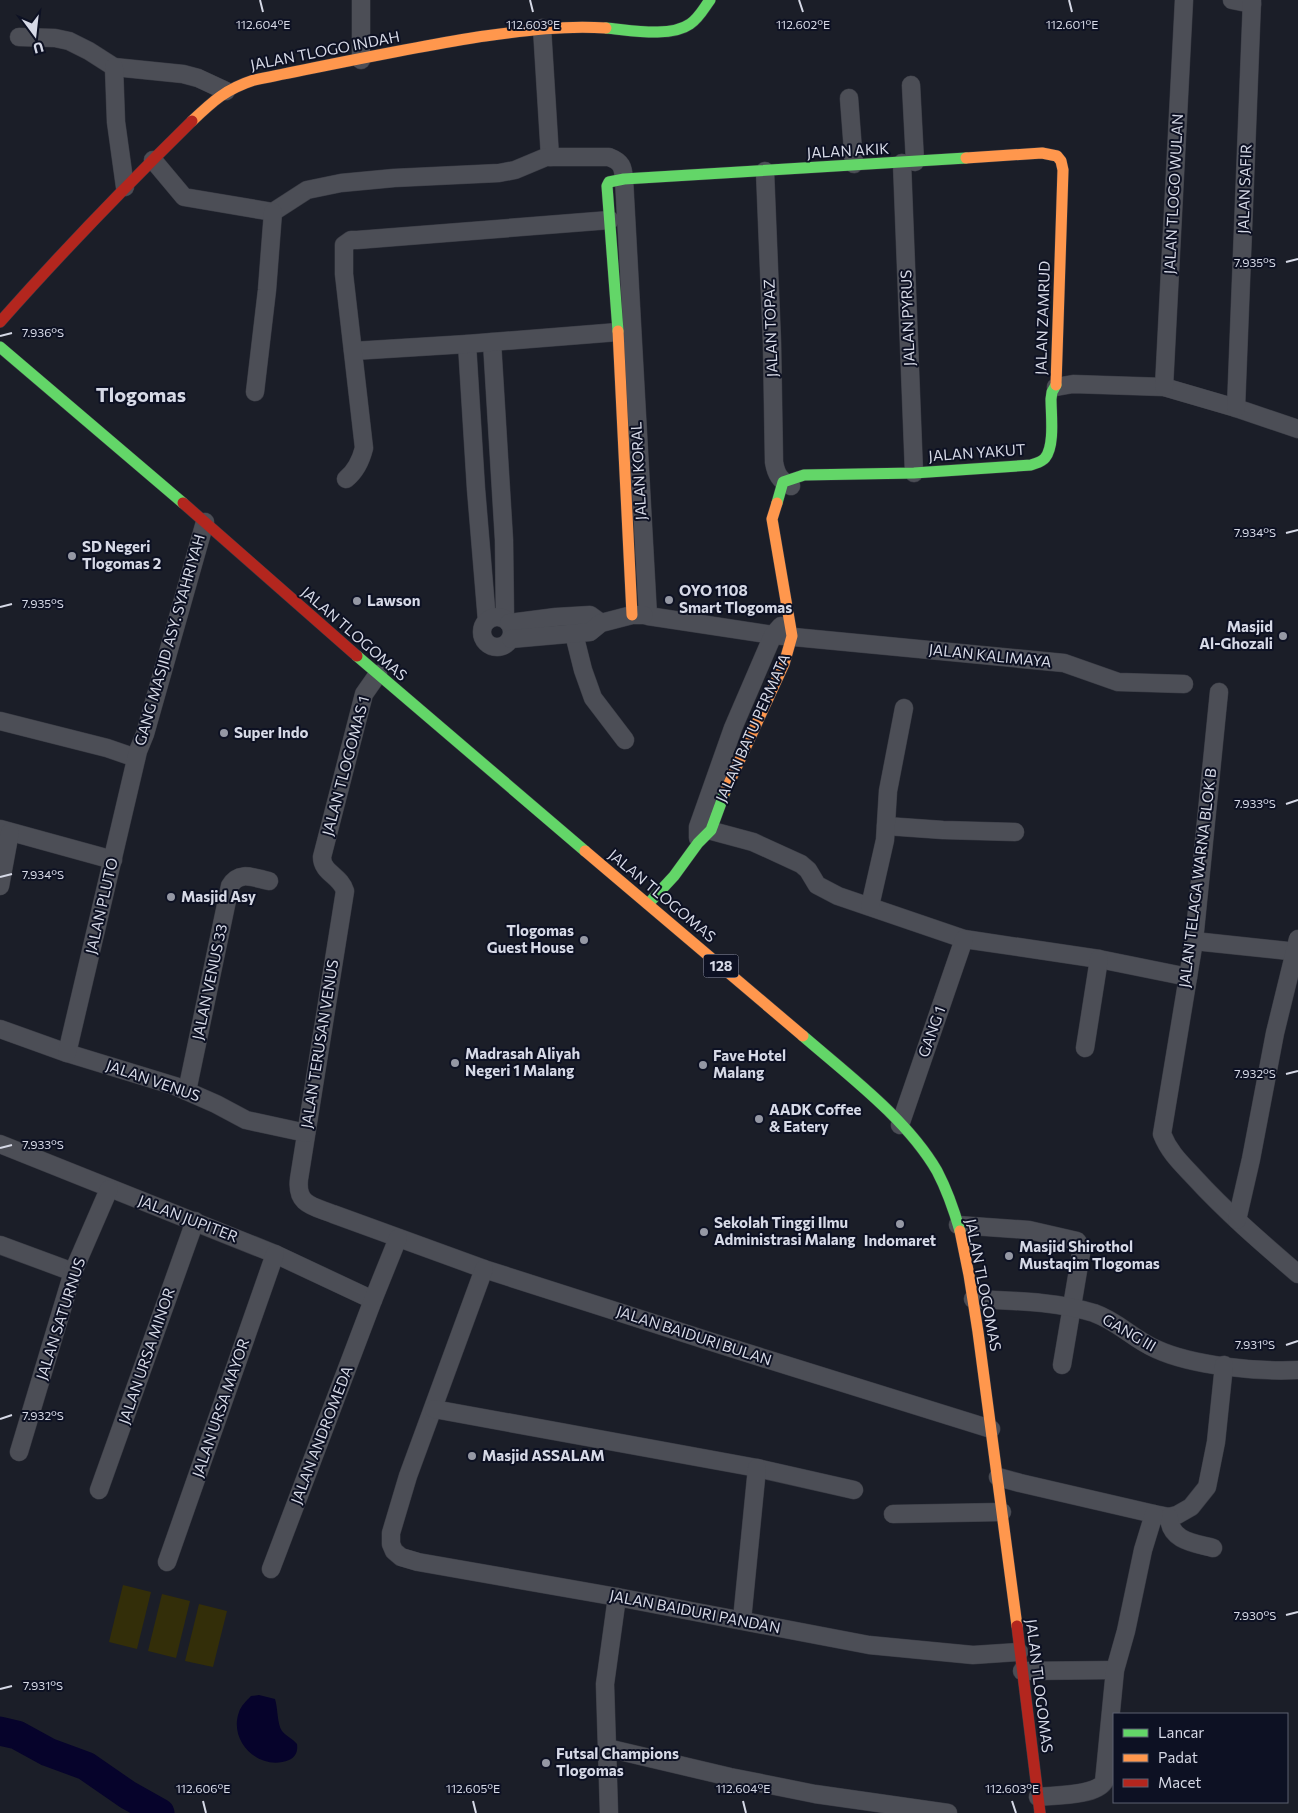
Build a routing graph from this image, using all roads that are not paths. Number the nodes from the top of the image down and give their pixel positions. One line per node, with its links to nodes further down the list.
1 (361, 0): 8 (street)
2 (710, 0): 6 (street, JALAN TLOGO INDAH)
3 (1184, 0): 30 (street, JALAN TLOGO WULAN)
4 (1232, 0): 5 (street)
5 (1252, 2): 32 (street, JALAN SAFIR)
6 (542, 28): 8 (street, JALAN TLOGO INDAH); 13 (street)
7 (19, 37): 9 (street)
8 (361, 60): 11 (street, JALAN TLOGO INDAH)
9 (114, 67): 11 (street); 20 (street)
10 (911, 85): 15 (street, JALAN PYRUS)
11 (226, 91): 14 (street, JALAN TLOGO INDAH)
12 (849, 98): 16 (street)
13 (550, 157): 19 (street); 21 (street)
14 (152, 160): 20 (street, JALAN TLOGO INDAH); 21 (street)
15 (909, 162): 16 (street, JALAN AKIK); 17 (street, JALAN AKIK); 35 (street, JALAN PYRUS)
16 (854, 164): 18 (street, JALAN AKIK)
17 (1063, 170): 29 (street, JALAN ZAMRUD)
18 (765, 171): 19 (street, JALAN AKIK); 37 (street, JALAN TOPAZ)
19 (624, 179): 22 (street); 42 (street, JALAN KORAL)
20 (125, 187): 23 (street, JALAN TLOGO INDAH)
21 (272, 212): 31 (street)
22 (610, 220): 24 (street); 28 (street)
23 (0, 322)
24 (618, 332): 25 (street); 42 (street)
25 (492, 342): 26 (street); 38 (street)
26 (468, 344): 28 (street); 39 (street)
27 (0, 347): 40 (street, JALAN TLOGOMAS / 128)
28 (354, 351): 36 (street)
29 (1056, 387): 30 (street); 34 (street, JALAN ZAMRUD)
30 (1164, 388): 32 (street)
31 (255, 392)
32 (1236, 408): 33 (street)
33 (1298, 429)
34 (1041, 461): 35 (street, JALAN YAKUT)
35 (914, 473): 37 (street)
36 (346, 479)
37 (789, 482): 41 (street)
38 (500, 488): 39 (street); 46 (street)
39 (476, 490): 44 (street)
40 (205, 522): 50 (street, JALAN TLOGOMAS / 128); 56 (street, GANG MASJID ASY. SYAHRIYAH)
41 (776, 532): 43 (street)
42 (640, 615): 45 (street); 48 (street)
43 (790, 616): 48 (street, JALAN BATU PERMATA); 49 (street, JALAN BATU PERMATA)
44 (487, 621): 46 (street); 46 (street)
45 (601, 623): 46 (street); 47 (street)
46 (508, 627): 47 (street)
47 (574, 634): 55 (street)
48 (774, 635): 49 (street); 60 (street, JALAN BATU PERMATA)
49 (792, 636): 51 (street, JALAN KALIMAYA); 60 (street, JALAN BATU PERMATA)
50 (378, 674): 62 (street, JALAN TLOGOMAS 1); 65 (street, JALAN TLOGOMAS / 128)
51 (1184, 684)
52 (1219, 692): 68 (street, JALAN TELAGA WARNA BLOK B)
53 (904, 708): 57 (street)
54 (0, 721): 56 (street)
55 (625, 740)
56 (136, 758): 61 (street, JALAN PLUTO)
57 (886, 826): 59 (street); 66 (street)
58 (5, 830): 61 (street); 64 (street)
59 (1015, 832)
60 (702, 834): 65 (street, JALAN BATU PERMATA); 66 (street)
61 (113, 860): 74 (street, JALAN PLUTO)
62 (322, 862): 77 (street, JALAN TERUSAN VENUS)
63 (269, 881): 75 (street, JALAN VENUS 33)
64 (0, 886)
65 (648, 904): 76 (street, JALAN TLOGOMAS / 128)
66 (870, 906): 67 (street)
67 (964, 939): 70 (street); 76 (street, GANG 1)
68 (1194, 941): 69 (street); 71 (street, JALAN TELAGA WARNA BLOK B)
69 (1297, 948): 81 (street)
70 (1099, 959): 71 (street); 73 (street)
71 (1188, 977): 81 (street, JALAN TELAGA WARNA BLOK B)
72 (0, 1029): 74 (street, JALAN VENUS)
73 (1085, 1048)
74 (67, 1053): 75 (street, JALAN VENUS)
75 (187, 1091): 77 (street, JALAN VENUS)
76 (900, 1125): 83 (street, JALAN TLOGOMAS / 128)
77 (306, 1133): 80 (street, JALAN TERUSAN VENUS)
78 (0, 1144): 79 (street, JALAN JUPITER)
79 (109, 1189): 82 (street, JALAN JUPITER); 88 (street, JALAN SATURNUS)
80 (333, 1214): 84 (street, JALAN BAIDURI BULAN)
81 (1237, 1220): 89 (street)
82 (194, 1222): 86 (street, JALAN JUPITER); 101 (street, JALAN URSA MINOR)
83 (958, 1225): 90 (street, JALAN TLOGOMAS / 128); 92 (street)
84 (398, 1238): 87 (street, JALAN BAIDURI BULAN); 91 (street)
85 (0, 1245): 88 (street)
86 (275, 1254): 91 (street, JALAN JUPITER); 107 (street, JALAN URSA MAYOR)
87 (484, 1269): 96 (street); 97 (street, JALAN BAIDURI BULAN)
88 (73, 1272): 98 (street, JALAN SATURNUS)
89 (1298, 1274)
90 (973, 1299): 92 (street, GANG III); 97 (street, JALAN TLOGOMAS / 128)
91 (373, 1300): 108 (street, JALAN ANDROMEDA)
92 (1072, 1307): 93 (street); 94 (street, GANG III)
93 (1062, 1365)
94 (1224, 1366): 95 (street, GANG III); 105 (street)
95 (1298, 1370)
96 (434, 1409): 99 (street); 109 (street, JALAN BAIDURI PANDAN)
97 (991, 1429): 100 (street, JALAN TLOGOMAS / 128)
98 (20, 1452)
99 (757, 1468): 102 (street); 110 (street)
100 (998, 1476): 103 (street, JALAN TLOGOMAS / 128); 105 (street)
101 (100, 1490)
102 (854, 1490)
103 (1002, 1512): 104 (street); 111 (street, JALAN TLOGOMAS / 128)
104 (893, 1514)
105 (1162, 1516): 106 (street); 112 (street)
106 (1213, 1548)
107 (167, 1562)
108 (271, 1569)
109 (617, 1597): 110 (street, JALAN BAIDURI PANDAN); 114 (street)
110 (742, 1620): 111 (street, JALAN BAIDURI PANDAN)
111 (1019, 1652): 113 (street, JALAN TLOGOMAS / 128)
112 (1115, 1670): 113 (street); 115 (street)
113 (1022, 1671): 115 (street, JALAN TLOGOMAS / 128)
114 (607, 1748): 116 (street); 117 (street)
115 (1039, 1805)
116 (609, 1813)
117 (948, 1813)

